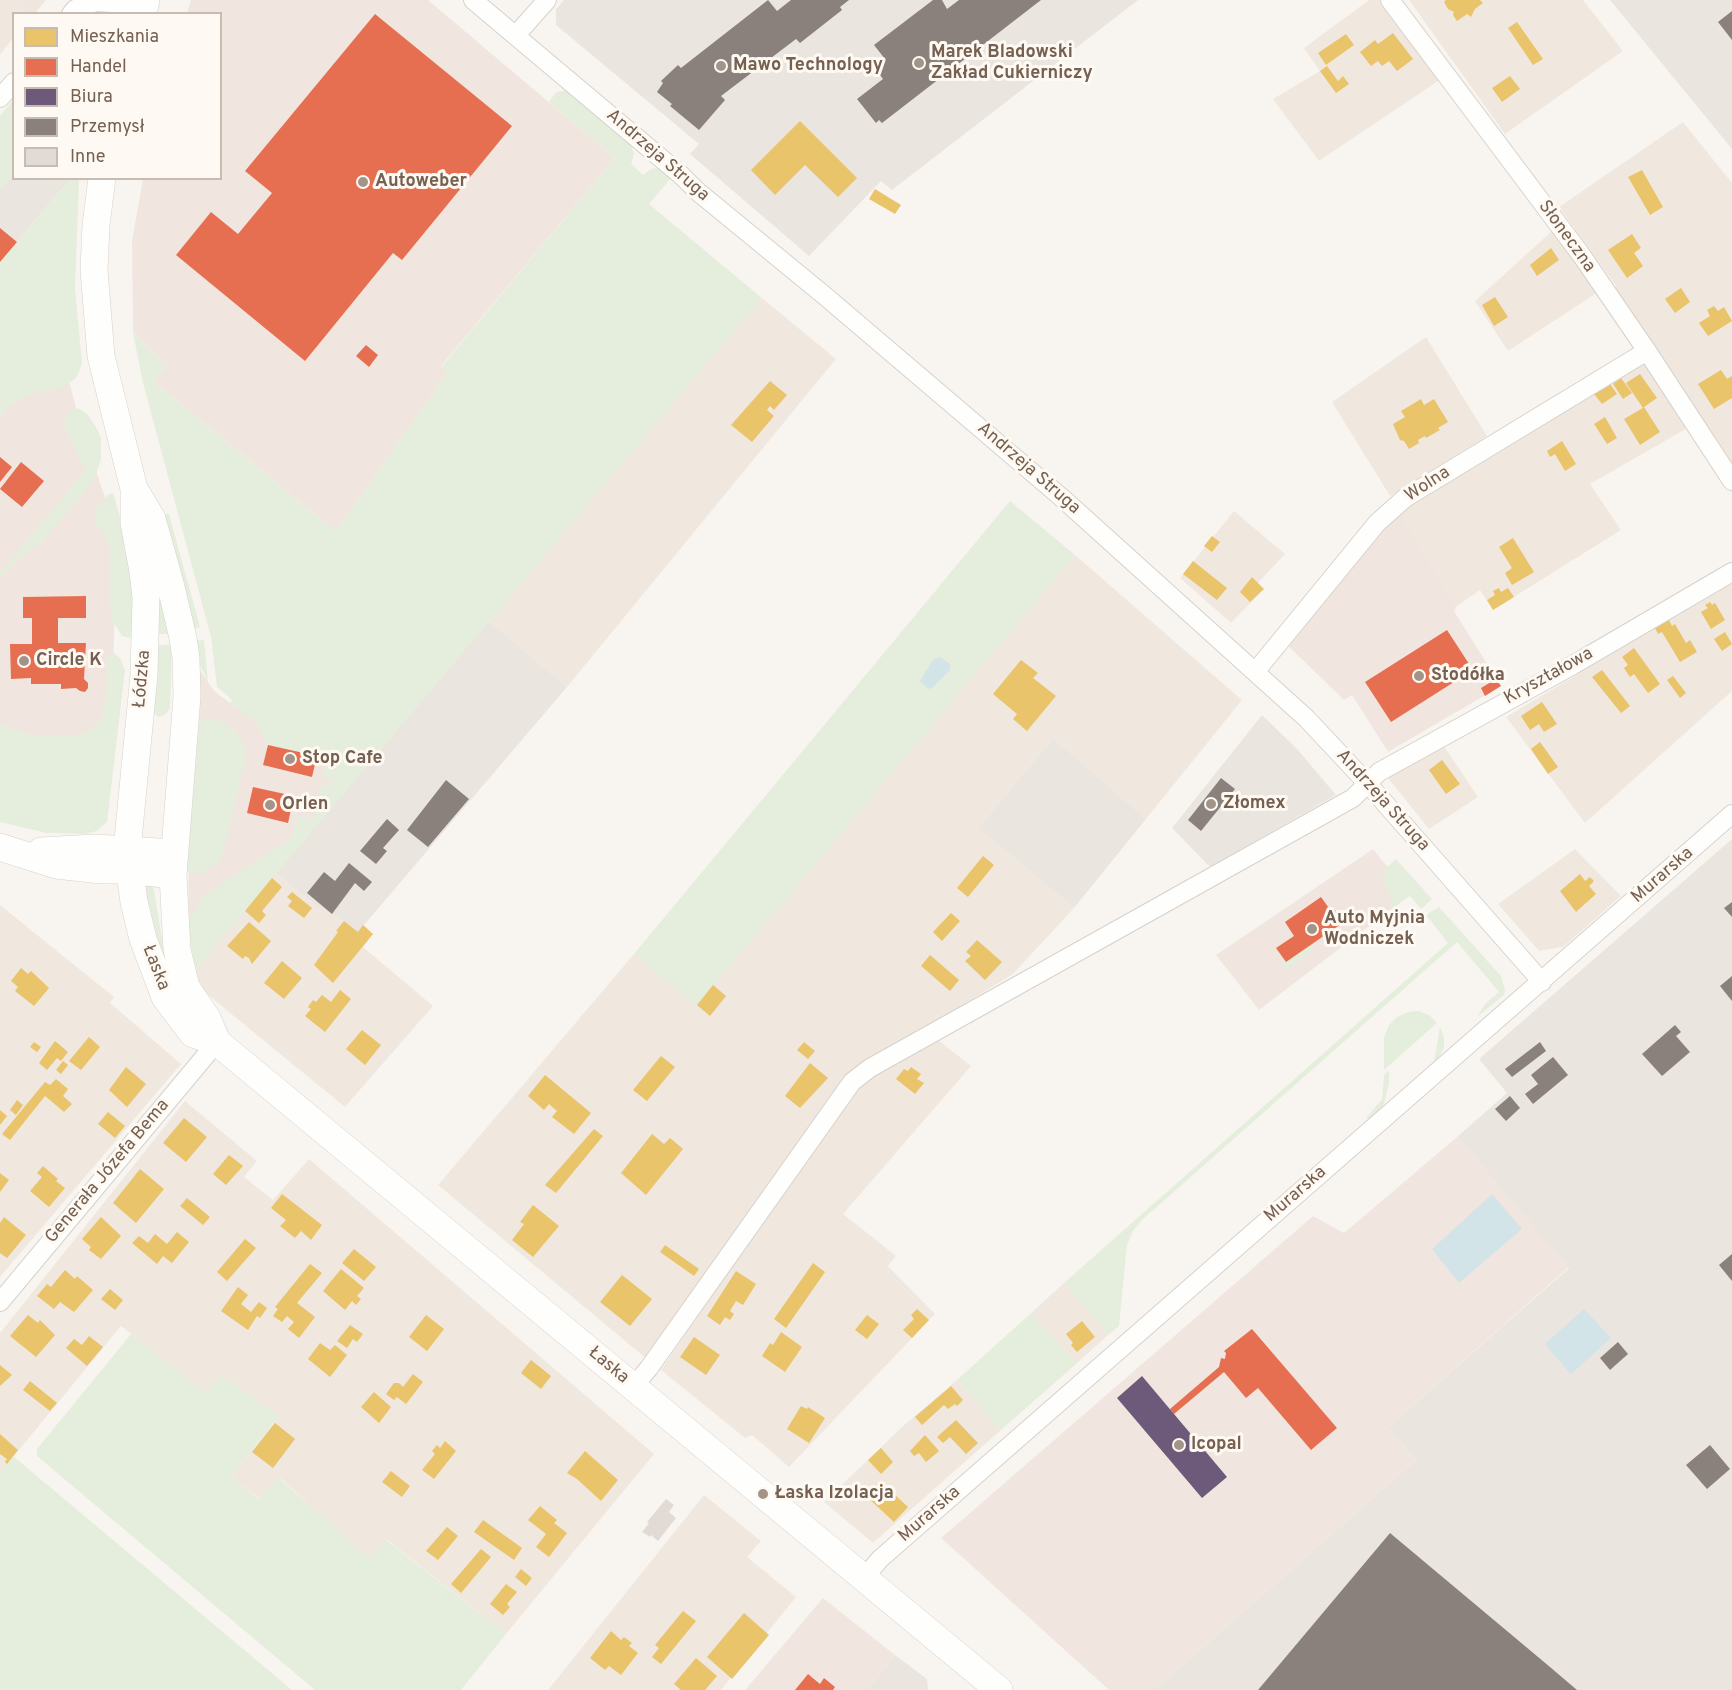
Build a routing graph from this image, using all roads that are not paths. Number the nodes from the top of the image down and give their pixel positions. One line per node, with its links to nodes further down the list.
1 (472, 0): 6 (street, Andrzeja Struga)
2 (548, 0): 6 (street)
3 (1390, 0): 10 (street, Słoneczna)
4 (144, 6): 5 (street)
5 (73, 12)
6 (516, 35): 14 (street, Andrzeja Struga)
7 (12, 84): 8 (street)
8 (0, 98)
9 (102, 180): 12 (main road, Łódzka)
10 (1647, 351): 11 (street, Słoneczna); 14 (street, Wolna)
11 (1732, 481)
12 (134, 489): 18 (main road, Łódzka); 19 (main road, Łódzka)
13 (1732, 572): 15 (street, Kryształowa)
14 (1254, 672): 15 (street, Andrzeja Struga)
15 (1368, 784): 20 (street, Andrzeja Struga); 23 (street, Kryształowa)
16 (1732, 814): 20 (street, Murarska)
17 (10, 850): 18 (main road)
18 (128, 860): 19 (main road); 21 (main road, Łaska)
19 (174, 864): 21 (main road, Łaska)
20 (1542, 982): 24 (street, Murarska)
21 (217, 1042): 22 (street, Generała Józefa Bema); 23 (main road, Łaska)
22 (0, 1302)
23 (633, 1387): 24 (main road, Łaska)
24 (864, 1578): 25 (main road, Łaska)
25 (999, 1690)

